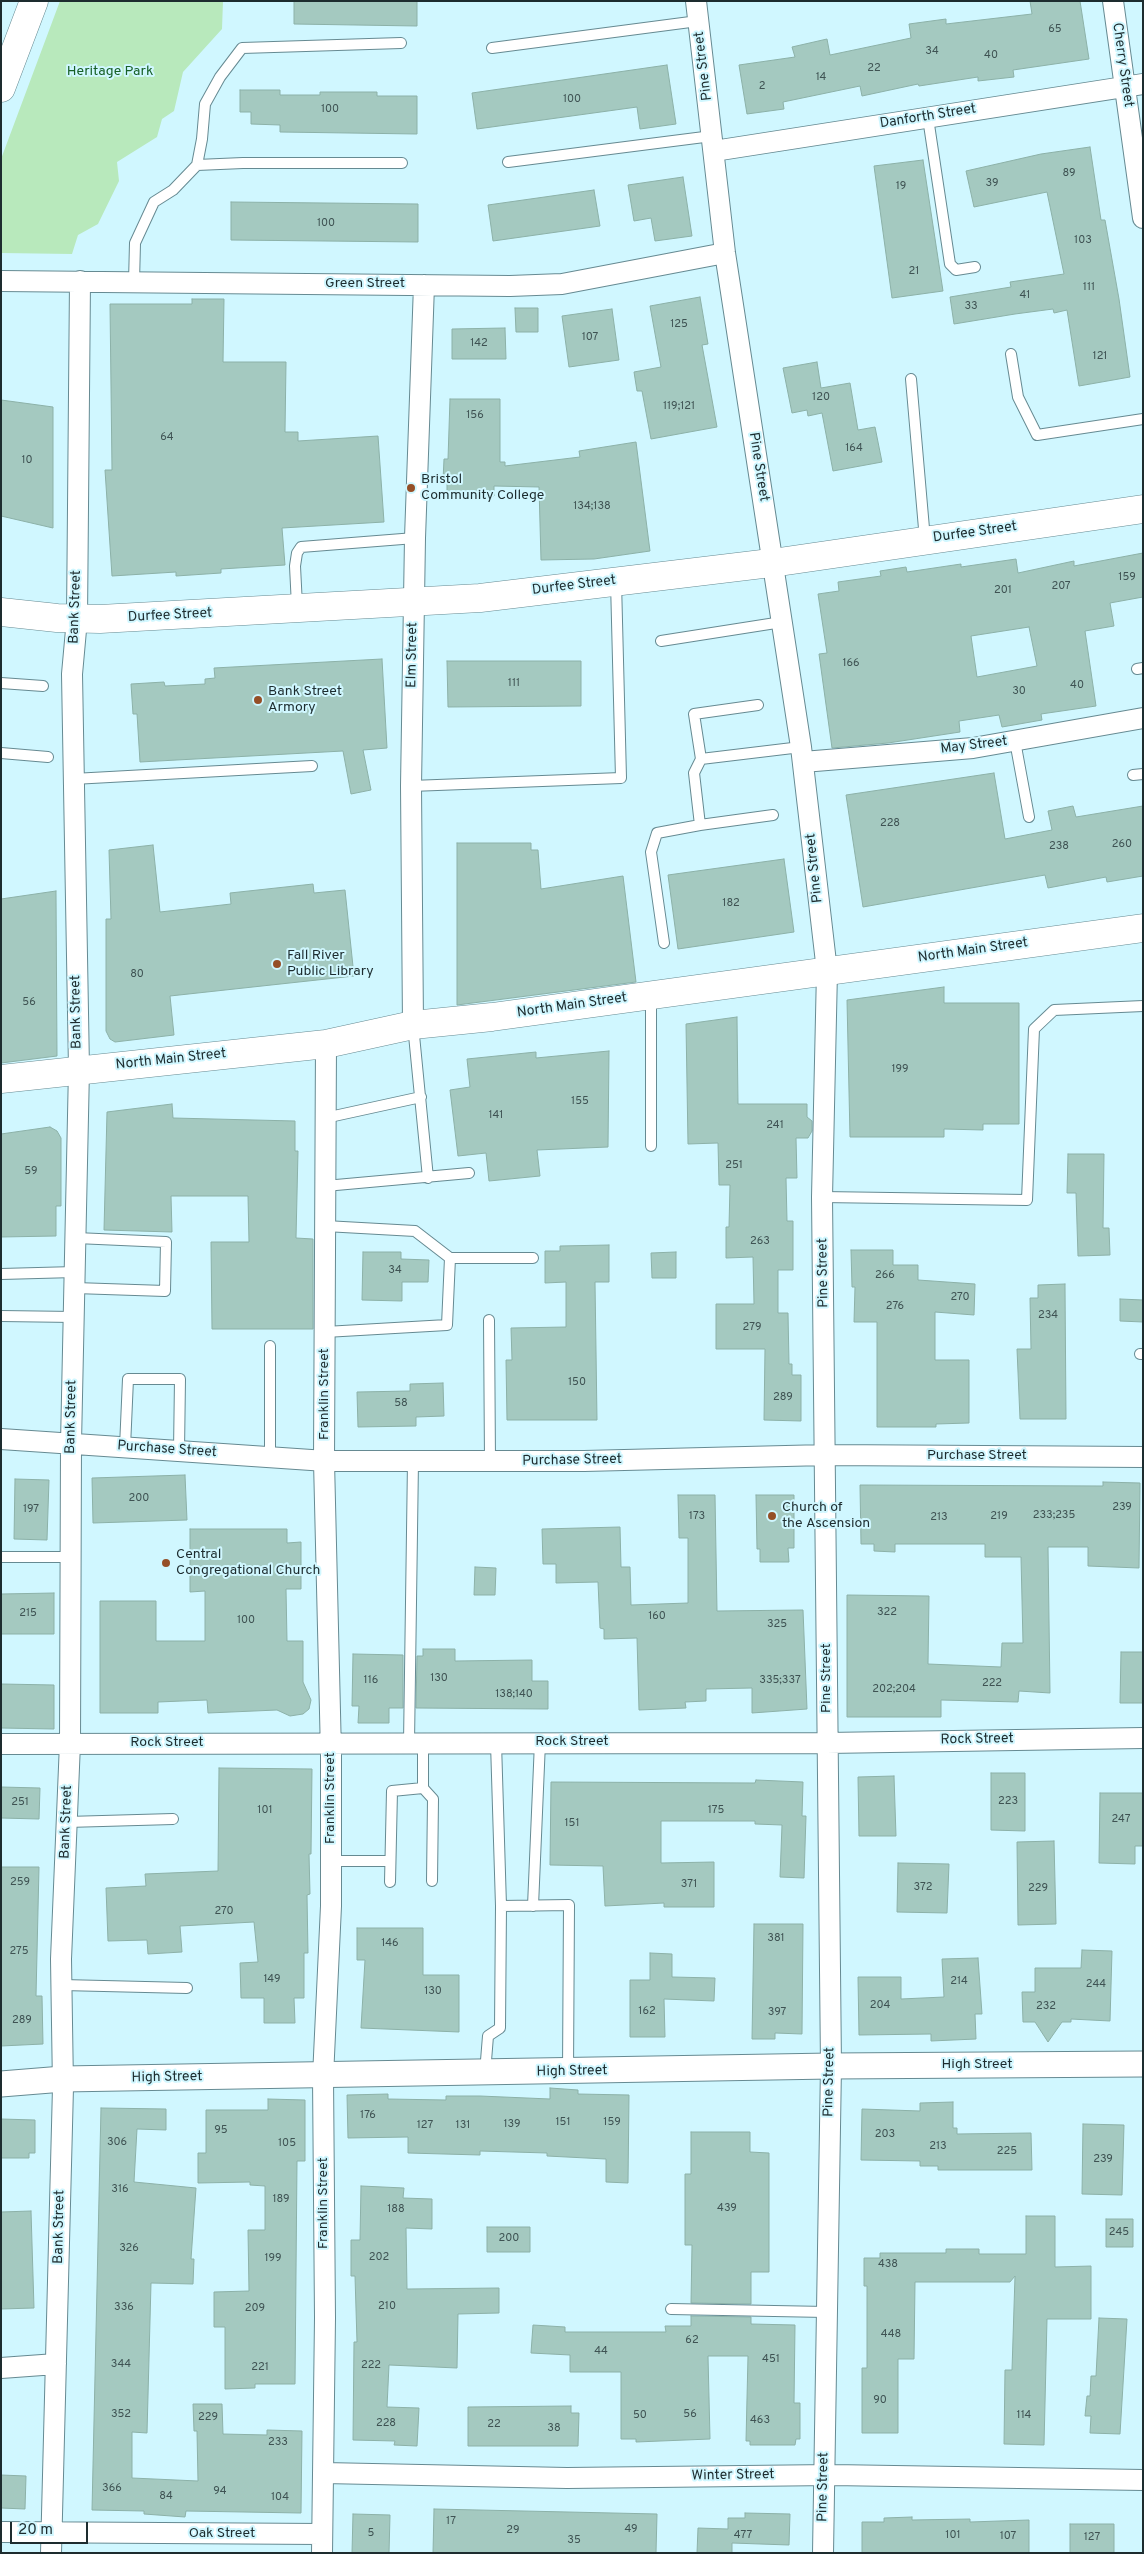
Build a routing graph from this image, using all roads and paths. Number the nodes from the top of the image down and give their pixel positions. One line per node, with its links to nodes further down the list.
1 (34, 1): 7 (main road)
2 (1113, 1): 6 (street, Cherry Street)
3 (697, 11): 5 (lane); 9 (street, Pine Street)
4 (402, 42): 12 (lane)
5 (492, 48)
6 (1134, 85): 8 (street, Danforth Street); 13 (street, Cherry Street)
7 (1, 88)
8 (928, 118): 9 (street, Danforth Street); 15 (lane)
9 (713, 144): 10 (lane); 14 (street, Pine Street)
10 (508, 162)
11 (402, 163): 12 (lane)
12 (197, 165): 18 (lane)
13 (1143, 218)
14 (725, 253): 19 (street, Green Street); 26 (street, Pine Street)
15 (975, 268)
16 (1, 281): 17 (street, Green Street)
17 (80, 282): 18 (street, Green Street); 31 (street, Bank Street)
18 (134, 282): 19 (street, Green Street)
19 (424, 285): 24 (street, Elm Street)
20 (1011, 354): 22 (lane)
21 (910, 379): 25 (lane)
22 (1143, 419)
23 (1143, 509): 25 (main road, Durfee Street)
24 (415, 538): 28 (street, Elm Street); 29 (lane)
25 (925, 541): 26 (main road, Durfee Street)
26 (773, 563): 27 (main road, Durfee Street); 32 (street, Pine Street)
27 (616, 581): 28 (main road, Durfee Street); 45 (lane)
28 (414, 602): 29 (main road, Durfee Street); 45 (street, Elm Street)
29 (297, 610): 31 (main road, Durfee Street)
30 (1, 612): 31 (main road, Durfee Street)
31 (77, 619): 44 (street, Bank Street)
32 (782, 622): 33 (lane); 40 (street, Pine Street)
33 (661, 641)
34 (1, 683): 35 (lane)
35 (42, 686)
36 (758, 705): 42 (lane)
37 (1143, 718): 38 (street, May Street)
38 (1015, 741): 40 (street, May Street); 47 (lane)
39 (1, 753): 41 (lane)
40 (802, 755): 42 (lane); 51 (street, Pine Street)
41 (48, 757)
42 (701, 759): 48 (lane)
43 (312, 766): 44 (lane)
44 (73, 779): 56 (street, Bank Street)
45 (411, 786): 54 (street, Elm Street)
46 (773, 815): 48 (lane)
47 (1029, 817)
48 (700, 825): 50 (lane)
49 (1143, 928): 51 (main road, North Main Street)
50 (664, 944)
51 (827, 971): 52 (main road, North Main Street); 64 (street, Pine Street)
52 (651, 995): 54 (main road, North Main Street); 60 (lane)
53 (1143, 1006): 64 (lane)
54 (412, 1025): 55 (main road, North Main Street); 58 (lane)
55 (326, 1044): 56 (main road, North Main Street); 59 (street, Franklin Street)
56 (79, 1069): 57 (main road, North Main Street); 66 (street, Bank Street)
57 (1, 1079)
58 (421, 1097): 59 (lane); 62 (lane)
59 (326, 1118): 63 (street, Franklin Street)
60 (651, 1146)
61 (469, 1173): 62 (lane)
62 (428, 1178): 63 (lane)
63 (325, 1186): 65 (street, Franklin Street)
64 (822, 1197): 80 (street, Pine Street)
65 (325, 1226): 67 (lane); 74 (street, Franklin Street)
66 (76, 1238): 70 (street, Bank Street); 70 (lane)
67 (450, 1258): 68 (lane); 74 (lane)
68 (533, 1258)
69 (1, 1274): 70 (lane)
70 (75, 1280): 72 (street, Bank Street)
71 (1, 1316): 72 (lane)
72 (74, 1316): 77 (street, Bank Street)
73 (489, 1320): 85 (lane)
74 (325, 1332): 83 (street, Franklin Street)
75 (270, 1346): 82 (lane)
76 (1, 1439): 77 (street, Purchase Street)
77 (71, 1443): 78 (street, Purchase Street); 87 (street, Bank Street)
78 (125, 1447): 79 (street, Purchase Street); 79 (lane)
79 (179, 1451): 82 (street, Purchase Street)
80 (826, 1455): 81 (street, Purchase Street); 85 (street, Purchase Street); 95 (street, Pine Street)
81 (1143, 1456)
82 (270, 1457): 83 (street, Purchase Street)
83 (324, 1461): 84 (street, Purchase Street); 94 (street, Franklin Street)
84 (413, 1461): 85 (street, Purchase Street); 91 (lane)
85 (490, 1461)
86 (1, 1557): 87 (lane)
87 (71, 1557): 90 (street, Bank Street)
88 (1143, 1738): 95 (street, Rock Street)
89 (540, 1742): 92 (street, Rock Street); 95 (street, Rock Street); 104 (lane)
90 (70, 1743): 93 (street, Rock Street); 94 (street, Rock Street); 98 (street, Bank Street)
91 (416, 1743): 92 (street, Rock Street); 94 (street, Rock Street); 96 (lane)
92 (496, 1743): 103 (lane)
93 (1, 1744)
94 (330, 1744): 100 (street, Franklin Street)
95 (828, 1744): 108 (street, Pine Street)
96 (423, 1788): 99 (lane); 101 (lane)
97 (174, 1819): 98 (lane)
98 (67, 1822): 105 (street, Bank Street)
99 (390, 1861): 100 (lane); 102 (lane)
100 (331, 1862): 111 (street, Franklin Street)
101 (432, 1881)
102 (390, 1882)
103 (501, 1906): 104 (lane); 110 (lane)
104 (533, 1906): 109 (lane)
105 (62, 1985): 106 (lane); 112 (street, Bank Street)
106 (187, 1988)
107 (1143, 2064): 108 (street, High Street)
108 (831, 2066): 109 (street, High Street); 115 (street, Pine Street)
109 (568, 2072): 110 (street, High Street)
110 (485, 2074): 111 (street, High Street)
111 (323, 2076): 112 (street, High Street); 118 (street, Franklin Street)
112 (63, 2079): 113 (street, High Street); 116 (street, Bank Street)
113 (1, 2084)
114 (671, 2309): 115 (lane)
115 (826, 2312): 119 (street, Pine Street)
116 (56, 2364): 117 (street); 122 (street, Bank Street)
117 (1, 2368)
118 (324, 2473): 119 (street, Winter Street); 123 (street, Franklin Street)
119 (824, 2475): 120 (street, Winter Street); 124 (street, Pine Street)
120 (1143, 2480)
121 (1, 2532): 122 (street, Oak Street)
122 (51, 2543): 123 (street, Oak Street)
123 (322, 2544)
124 (823, 2553)

